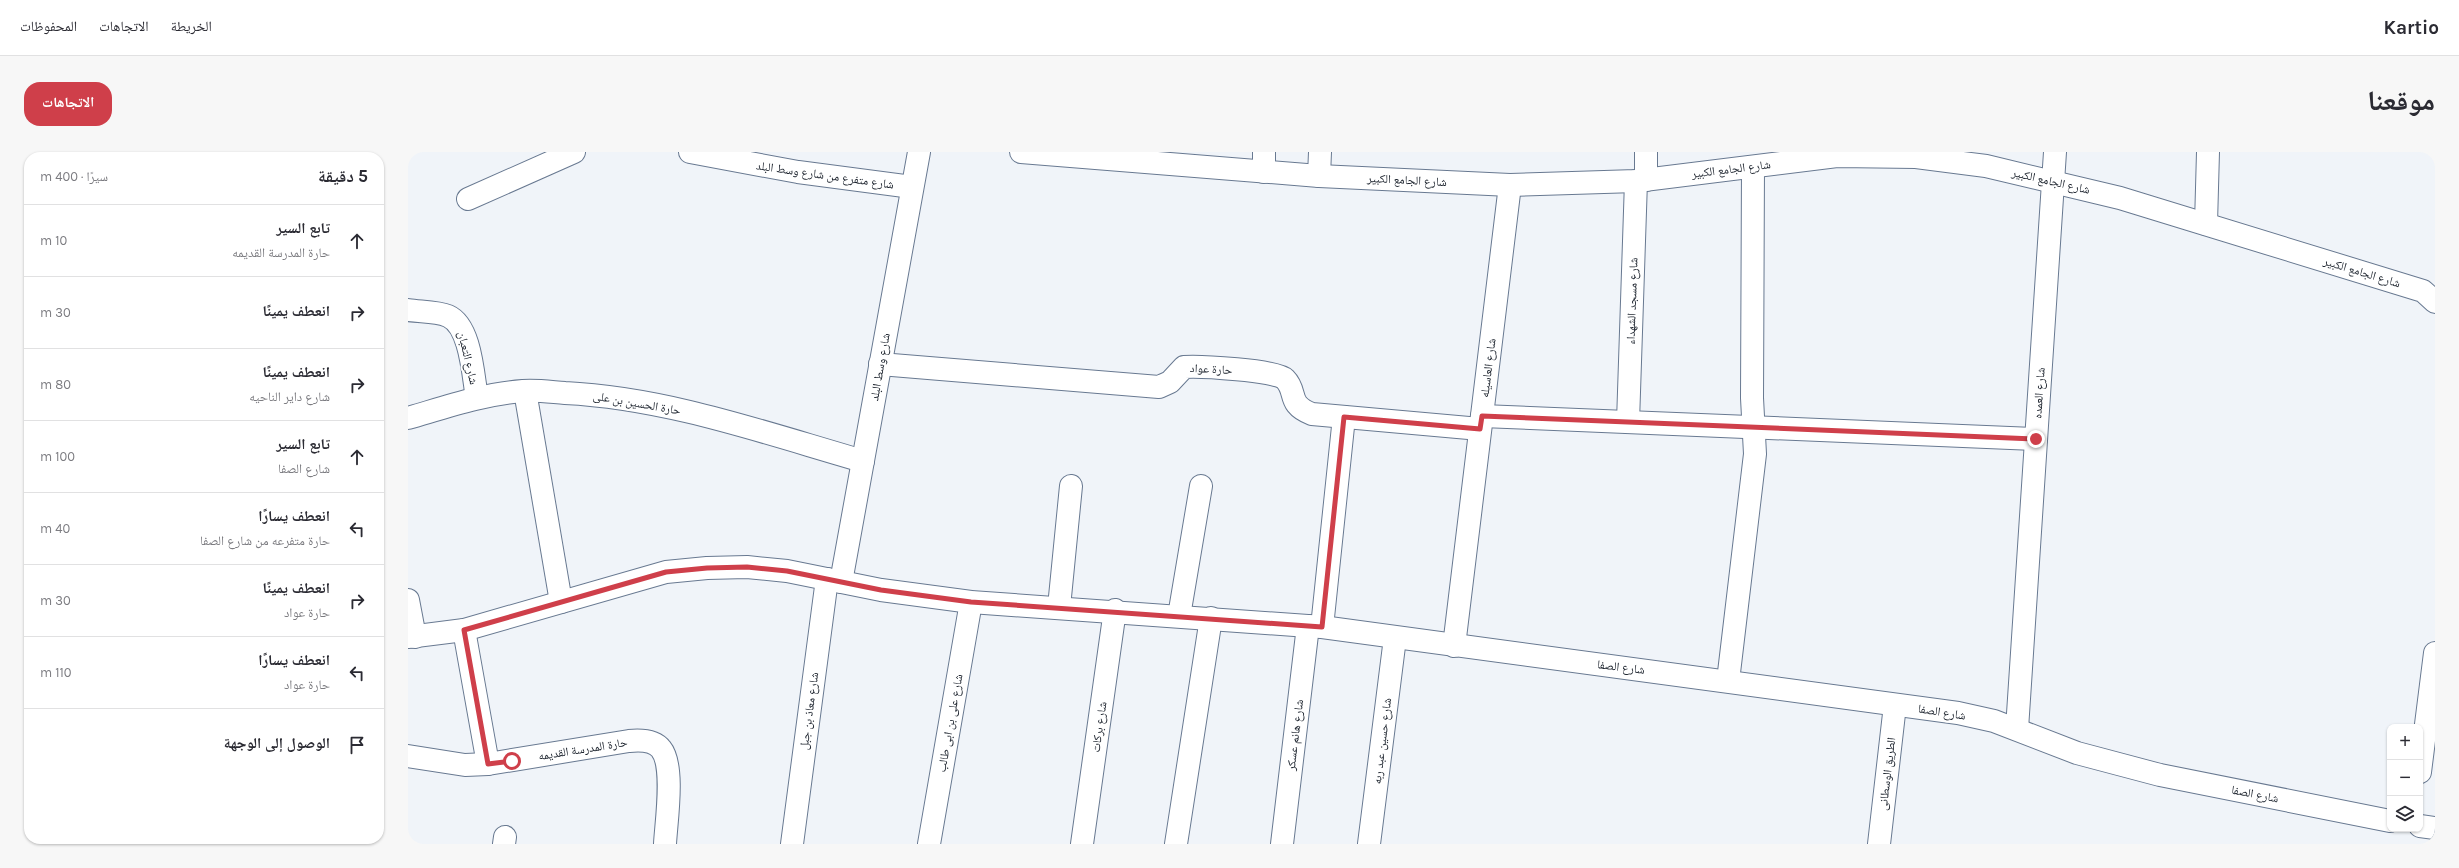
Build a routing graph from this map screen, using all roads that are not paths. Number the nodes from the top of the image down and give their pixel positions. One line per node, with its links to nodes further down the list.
1 (574, 152): 18 (street)
2 (690, 152): 17 (street, شارع متفرع من شارع وسط البلد)
3 (919, 152): 17 (street, شارع وسط البلد)
4 (1320, 152): 13 (street)
5 (1646, 152): 14 (street, شارع مسجد الشهداء)
6 (2055, 152): 15 (street, شارع العمده)
7 (2208, 152): 19 (street)
8 (1028, 153): 12 (street, شارع الجامع الكبير)
9 (1837, 154): 10 (street, شارع الجامع الكبير); 11 (street, شارع الجامع الكبير)
10 (1916, 155): 15 (street, شارع الجامع الكبير)
11 (1765, 161): 14 (street, شارع الجامع الكبير); 29 (street)
12 (1264, 162): 13 (street, شارع الجامع الكبير)
13 (1319, 176): 16 (street, شارع الجامع الكبير)
14 (1641, 181): 16 (street, شارع الجامع الكبير); 27 (street, شارع مسجد الشهداء)
15 (2054, 182): 19 (street, شارع الجامع الكبير); 30 (street, شارع العمده)
16 (1510, 185): 28 (street, شارع العاسيله)
17 (912, 187): 22 (street, شارع وسط البلد)
18 (468, 199)
19 (2206, 224): 20 (street, شارع الجامع الكبير)
20 (2431, 293)
21 (408, 310): 24 (street, شارع التعبان)
22 (880, 364): 25 (street, حارة عواد); 31 (street, شارع وسط البلد)
23 (525, 391): 24 (street, حارة الحسين بن على); 31 (street, حارة الحسين بن على); 36 (street)
24 (477, 398): 26 (street, حارة الحسين بن على)
25 (1344, 417): 28 (street, حارة عواد); 42 (street, شارع هانم عسكر)
26 (408, 418)
27 (1628, 422): 28 (street, حارة عواد); 29 (street, حارة عواد)
28 (1481, 423): 46 (street, شارع العاسيله)
29 (1754, 426): 30 (street, حارة عواد); 48 (street)
30 (2036, 439): 50 (street, شارع العمده)
31 (863, 461): 34 (street, شارع وسط البلد)
32 (1071, 486): 38 (street)
33 (1200, 486): 40 (street)
34 (834, 580): 36 (street, شارع الصفا); 37 (street, شارع الصفا); 58 (street, شارع معاذ بن جبل)
35 (408, 600): 44 (street)
36 (561, 602): 43 (street, شارع الصفا)
37 (971, 602): 38 (street, شارع الصفا); 59 (street, شارع على بن ابى طالب)
38 (1059, 607): 39 (street, شارع الصفا)
39 (1115, 610): 40 (street, شارع الصفا); 60 (street, شارع بركات)
40 (1179, 616): 41 (street, شارع الصفا)
41 (1211, 618): 42 (street, شارع الصفا); 61 (street)
42 (1315, 626): 45 (street, شارع الصفا); 62 (street, شارع هانم عسكر)
43 (464, 630): 44 (street, شارع الصفا); 53 (street)
44 (411, 637)
45 (1395, 638): 46 (street, شارع الصفا); 63 (street, شارع حسين عبد ربه)
46 (1454, 646): 48 (street, شارع الصفا)
47 (2435, 653): 52 (street)
48 (1728, 681): 49 (street, شارع الصفا)
49 (1895, 705): 50 (street, شارع الصفا); 64 (street, الطريق الوسطانى)
50 (2017, 729): 54 (street, شارع الصفا)
51 (408, 756): 53 (street, حارة المدرسة القديمه)
52 (2422, 760)
53 (488, 764): 57 (street, حارة المدرسة القديمه)
54 (2387, 820)
55 (2423, 826): 56 (street)
56 (2435, 828)
57 (665, 844)
58 (792, 844)
59 (929, 844)
60 (1082, 844)
61 (1176, 844)
62 (1282, 844)
63 (1369, 844)
64 (1879, 844)

